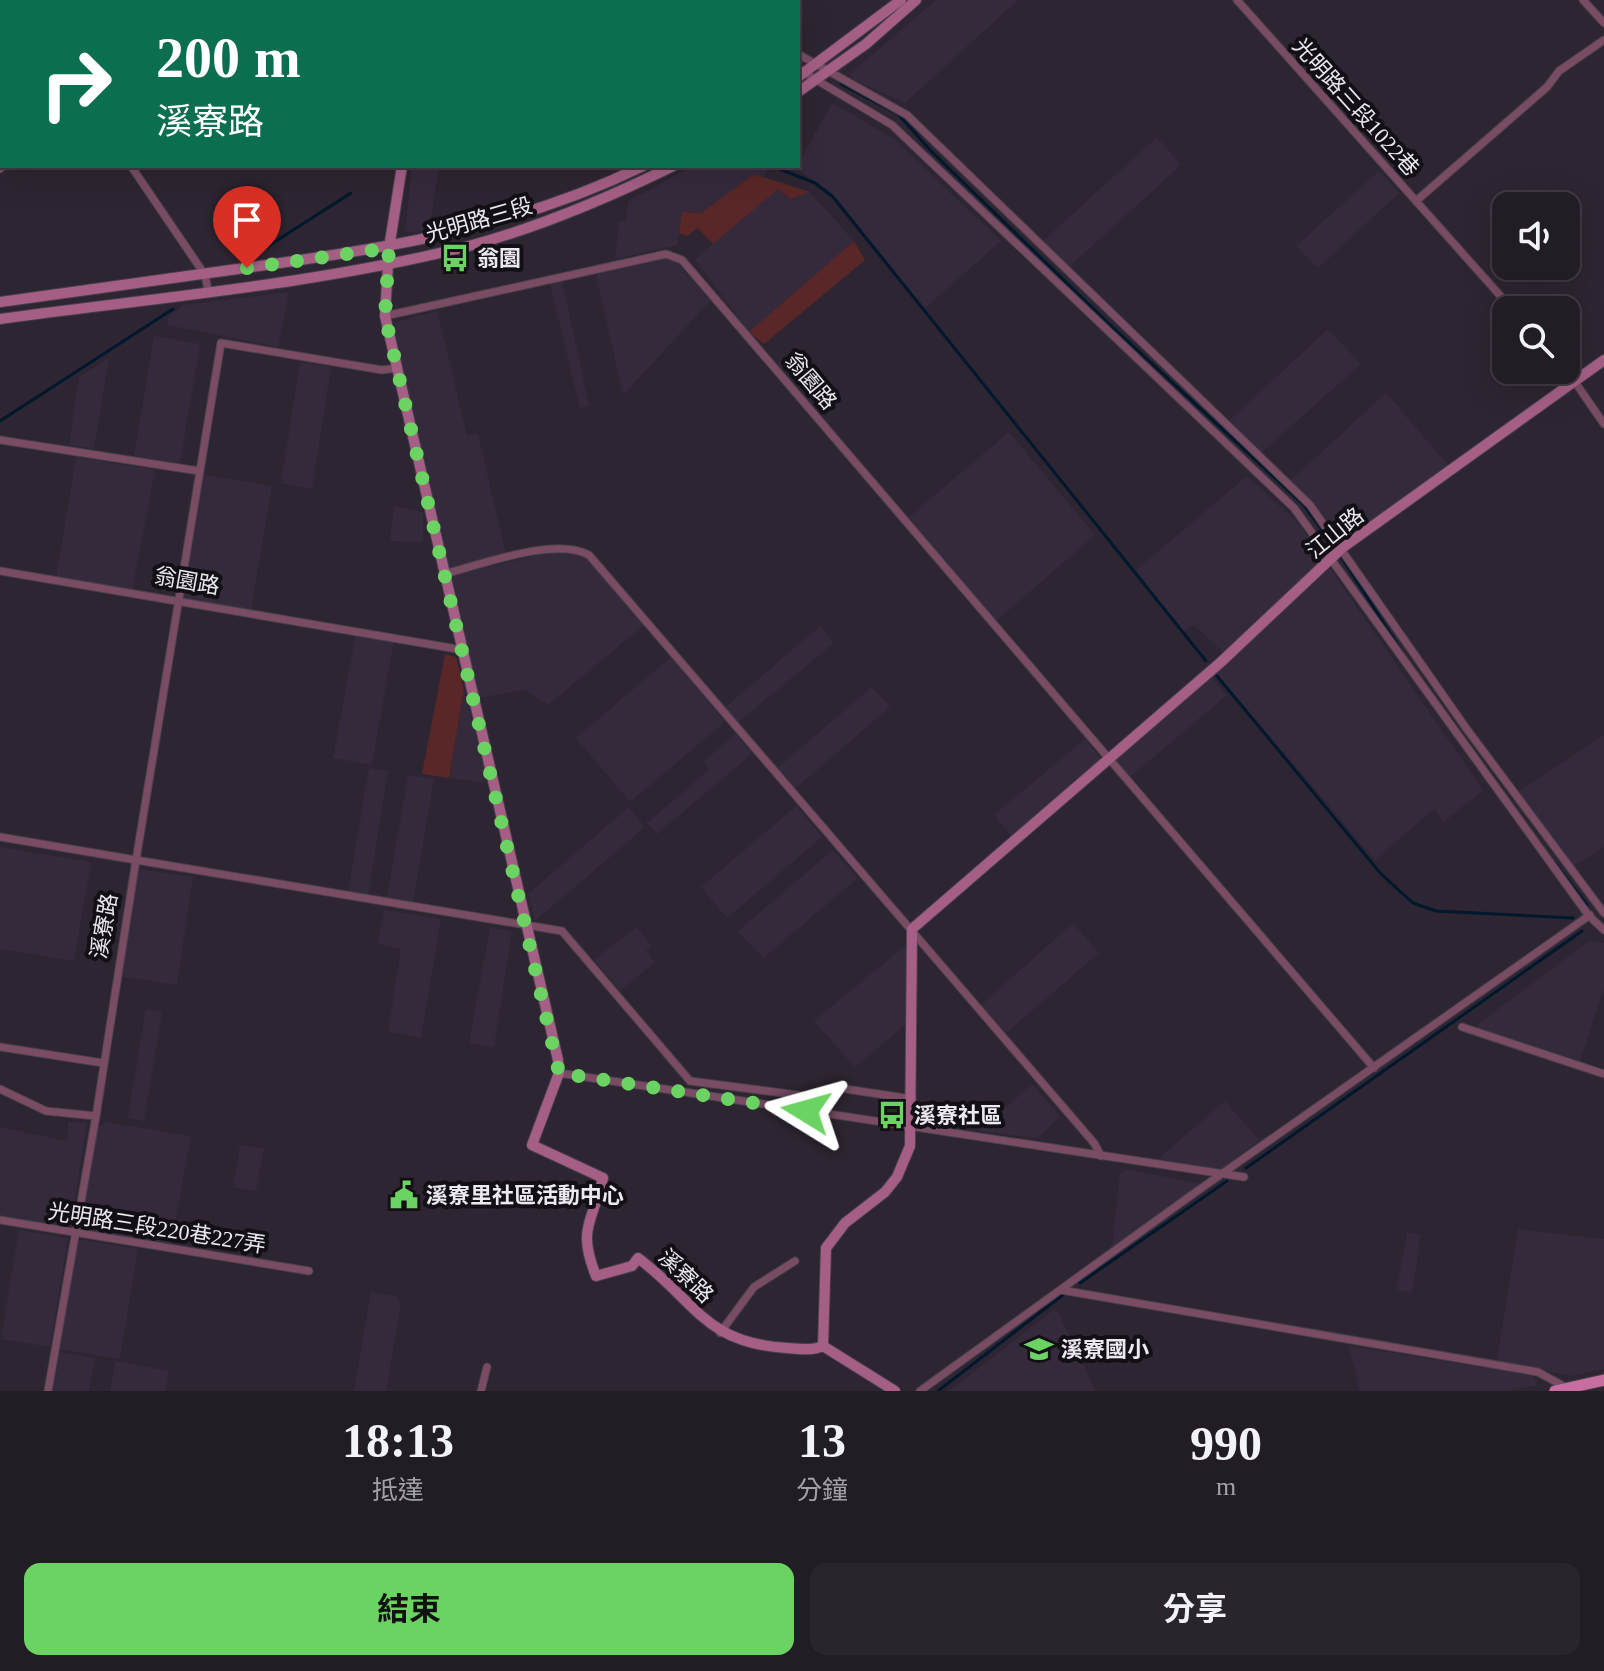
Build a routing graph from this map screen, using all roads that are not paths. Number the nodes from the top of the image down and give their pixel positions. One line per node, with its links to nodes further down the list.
1 (901, 0): 8 (street)
2 (916, 0): 9 (street)
3 (1237, 0): 17 (street, 光明路三段1022巷)
4 (1583, 0): 5 (street)
5 (1604, 23)
6 (1604, 40): 17 (street)
7 (800, 55): 8 (street)
8 (817, 63): 9 (street); 10 (street)
9 (830, 70): 11 (street); 34 (street)
10 (800, 73): 11 (street)
11 (817, 79): 12 (street); 35 (street)
12 (800, 91)
13 (132, 168): 20 (street)
14 (402, 168): 18 (street)
15 (638, 168): 18 (street, 光明路三段)
16 (669, 168): 19 (street, 光明路三段)
17 (1416, 201): 22 (street, 光明路三段1022巷)
18 (389, 248): 19 (street); 20 (street, 光明路三段)
19 (389, 264): 21 (street, 光明路三段); 24 (street)
20 (205, 275): 21 (street); 23 (street, 光明路三段)
21 (208, 290): 25 (street, 光明路三段)
22 (1501, 296)
23 (0, 302)
24 (385, 316): 27 (street); 40 (street, 翁園路)
25 (0, 319)
26 (1604, 360): 28 (street, 江山路)
27 (397, 368): 33 (street, 溪寮路); 37 (street)
28 (1580, 377)
29 (1570, 384): 34 (street, 江山路)
30 (1579, 384): 31 (street)
31 (1604, 424)
32 (0, 440): 33 (street)
33 (199, 471): 38 (street, 溪寮路)
34 (1342, 548): 35 (street, 江山路); 43 (street)
35 (1332, 559): 40 (street, 江山路); 44 (street)
36 (0, 571): 38 (street, 翁園路)
37 (444, 574): 39 (street); 46 (street)
38 (177, 599): 39 (street, 翁園路); 42 (street, 溪寮路)
39 (463, 650): 45 (street)
40 (1109, 760): 46 (street); 51 (street)
41 (0, 837): 42 (street)
42 (136, 860): 45 (street); 50 (street, 溪寮路)
43 (1601, 911): 44 (street)
44 (1589, 916): 47 (street); 51 (street)
45 (527, 924): 52 (street); 55 (street)
46 (912, 929): 55 (street); 58 (street)
47 (1604, 930)
48 (1462, 1027): 53 (street)
49 (0, 1047): 50 (street)
50 (103, 1063): 56 (street, 溪寮路)
51 (1374, 1068): 59 (street)
52 (559, 1073): 57 (street); 66 (street, 溪寮路)
53 (1604, 1074)
54 (0, 1089): 56 (street)
55 (912, 1099): 57 (street)
56 (96, 1116): 62 (street, 溪寮路)
57 (911, 1124): 58 (street); 67 (street)
58 (1101, 1156): 59 (street)
59 (1223, 1173): 60 (street); 65 (street)
60 (1244, 1177)
61 (0, 1220): 62 (street, 光明路三段220巷227弄)
62 (76, 1233): 64 (street, 光明路三段220巷227弄); 71 (street, 溪寮路)
63 (795, 1261): 66 (street)
64 (309, 1271)
65 (1061, 1290): 70 (street); 74 (street)
66 (720, 1333): 67 (street, 溪寮路)
67 (823, 1346): 73 (street)
68 (487, 1367): 72 (street)
69 (1604, 1380): 70 (main road)
70 (1561, 1390)
71 (48, 1391)
72 (481, 1391)
73 (895, 1391)
74 (920, 1391)

